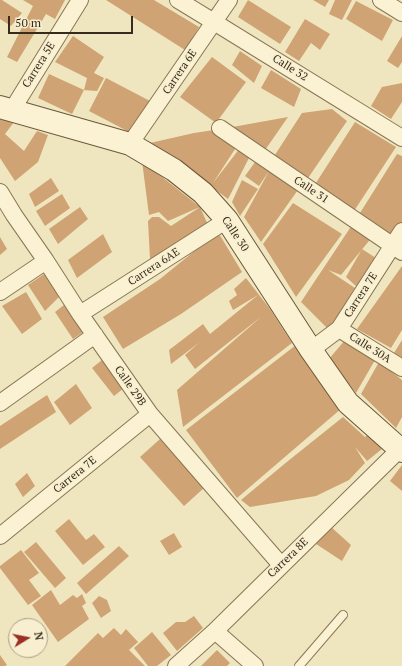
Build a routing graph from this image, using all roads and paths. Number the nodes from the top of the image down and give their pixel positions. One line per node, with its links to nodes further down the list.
1 (80, 0): 7 (street, Carrera 5E)
2 (178, 0): 6 (street, Calle 32)
3 (229, 0): 6 (street, Carrera 6E)
4 (381, 0): 5 (street)
5 (402, 13)
6 (214, 22): 9 (street, Calle 32); 10 (street, Carrera 6E)
7 (6, 109): 10 (main road, Calle 30)
8 (220, 128): 14 (street, Calle 31)
9 (402, 138)
10 (130, 144): 12 (main road, Calle 30)
11 (0, 192): 15 (street, Calle 29B)
12 (227, 220): 17 (street, Carrera 6AE); 20 (main road, Calle 30)
13 (402, 231): 14 (street, Carrera 7E)
14 (397, 249): 18 (street, Carrera 7E)
15 (46, 261): 16 (street); 17 (street, Calle 29B)
16 (0, 292)
17 (80, 314): 19 (street, Calle 29B)
18 (339, 329): 20 (street, Carrera 7E); 21 (street, Calle 30A)
19 (95, 335): 22 (street); 23 (street, Calle 29B)
20 (311, 350): 24 (main road, Calle 30)
21 (402, 368)
22 (0, 403)
23 (150, 414): 25 (street, Carrera 7E); 26 (street, Calle 29B)
24 (401, 450): 26 (street, Carrera 8E)
25 (0, 536)
26 (281, 565): 28 (street, Carrera 8E)
27 (343, 615): 31 (lane)
28 (214, 630): 29 (street, Carrera 8E); 30 (street)
29 (176, 666)
30 (255, 666)
31 (299, 666)

